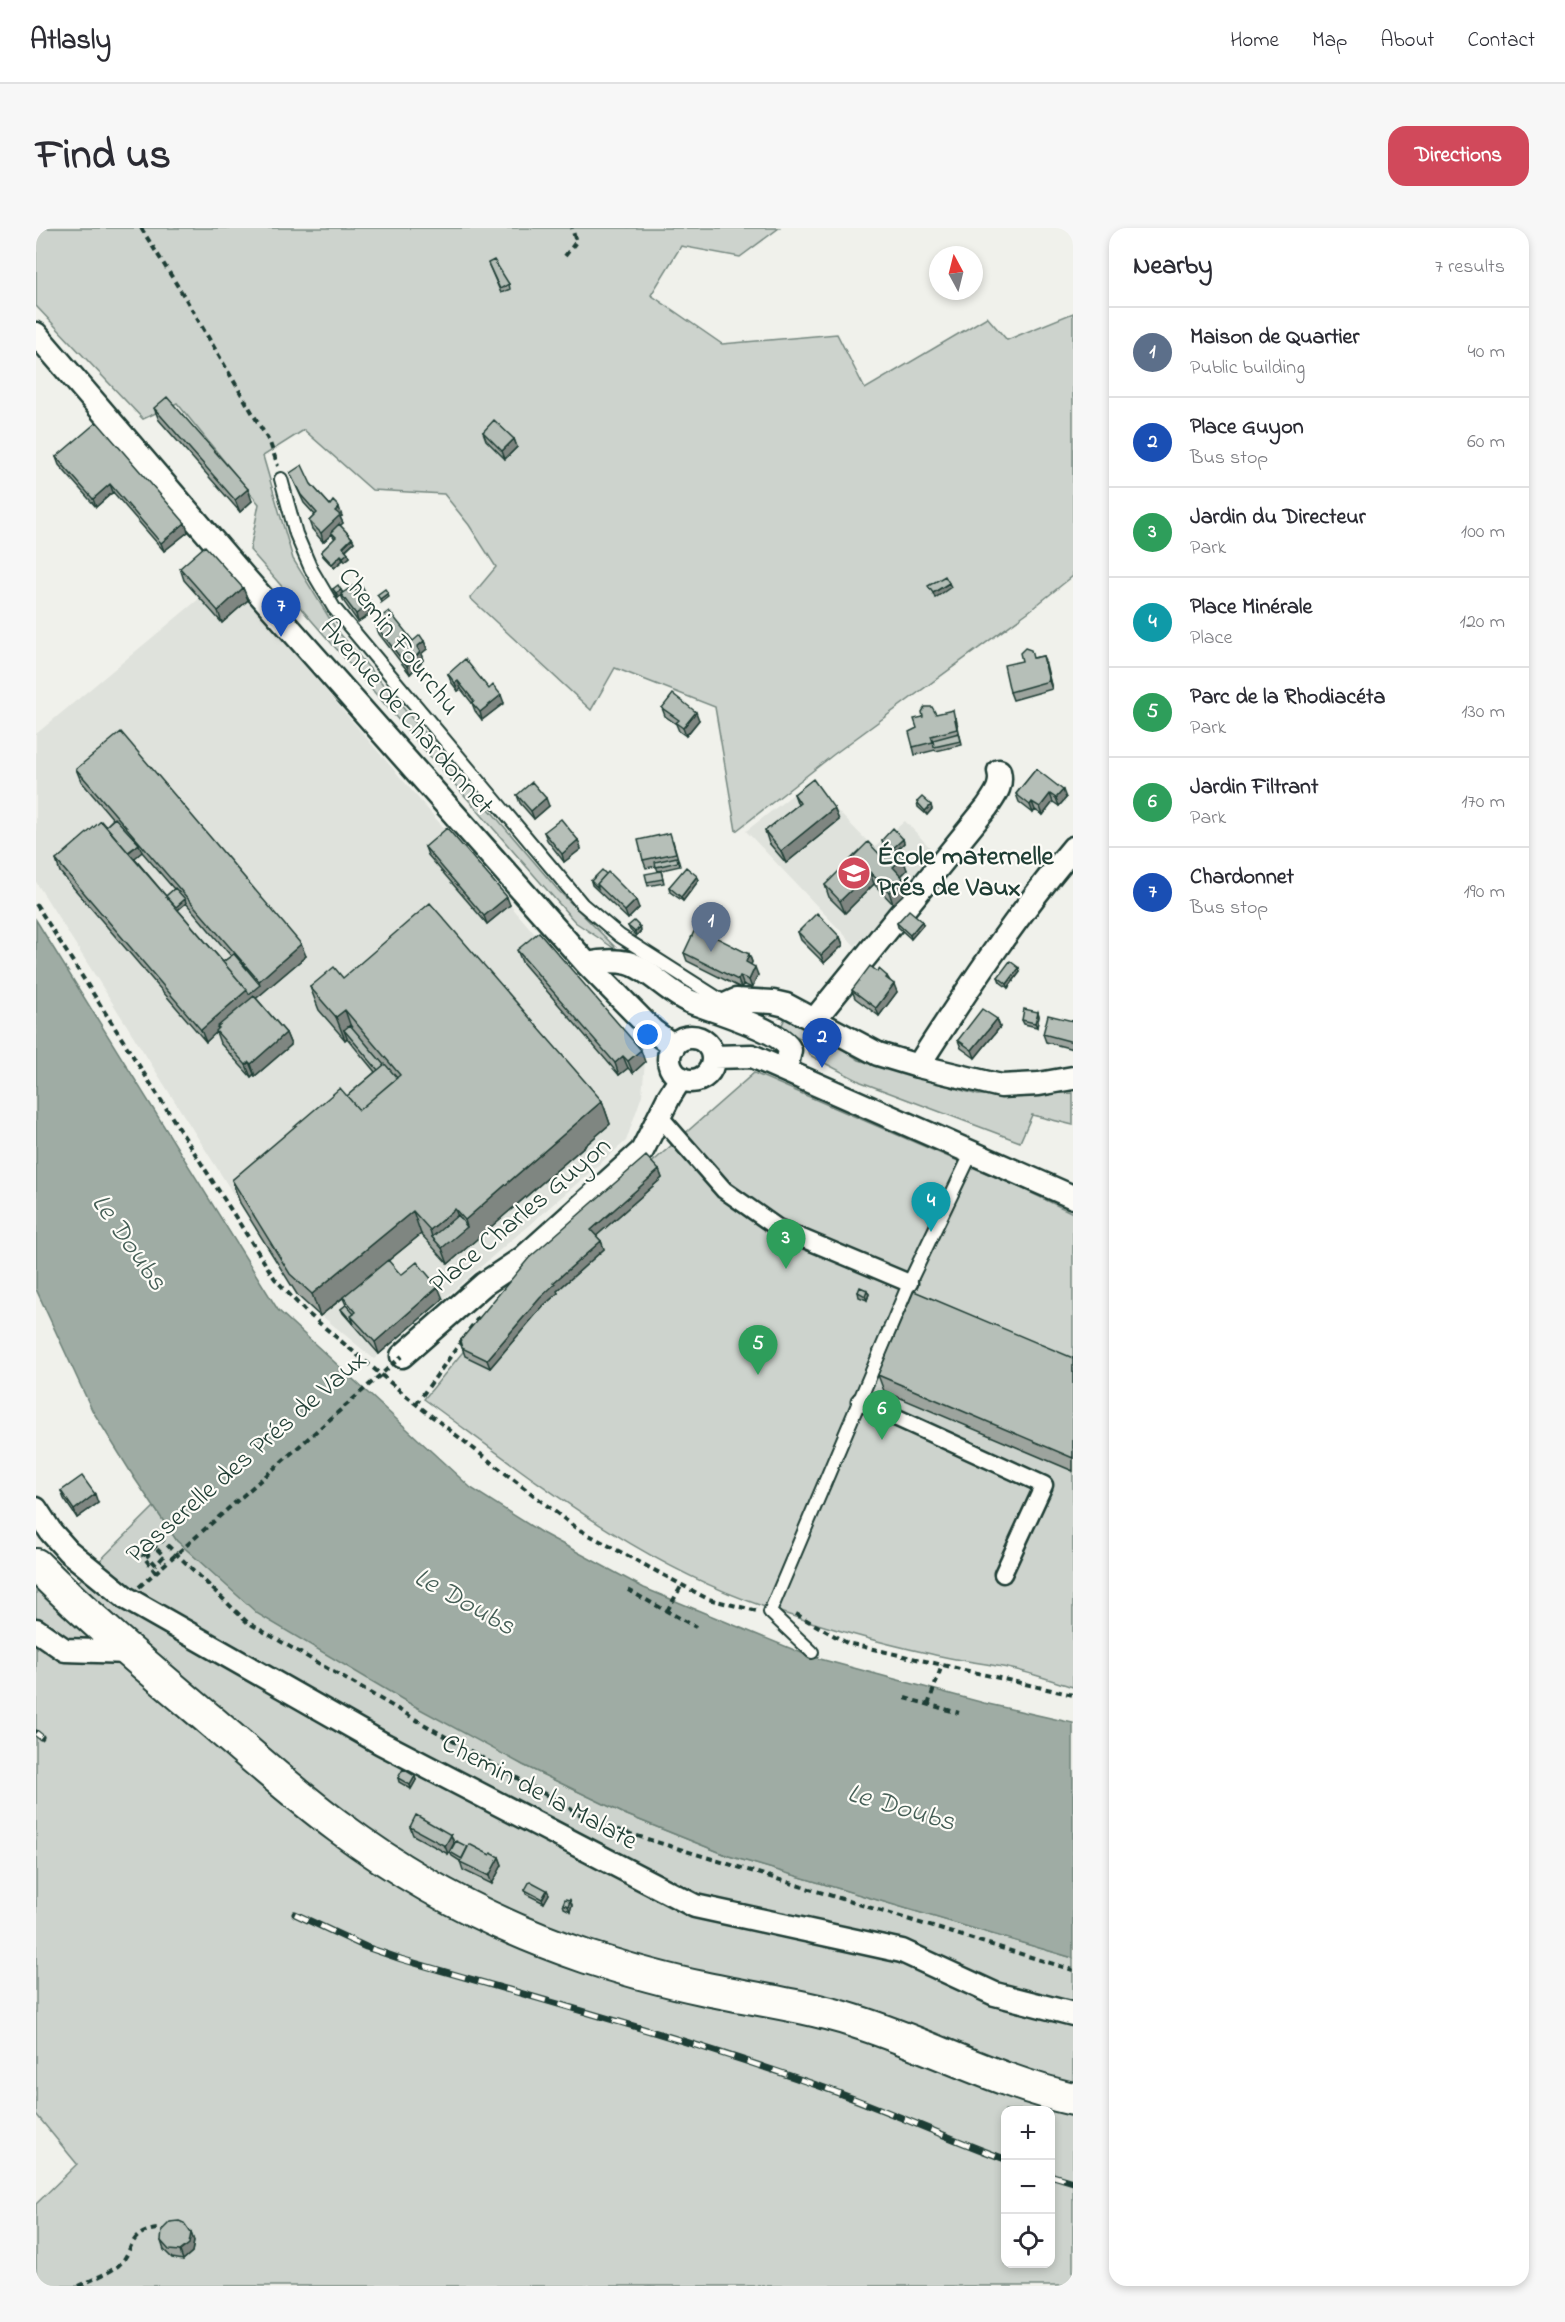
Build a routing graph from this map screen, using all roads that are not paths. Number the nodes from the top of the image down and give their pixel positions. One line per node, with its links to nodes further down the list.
1 (36, 334): 5 (street, Avenue de Chardonnet)
2 (281, 478): 6 (lane, Chemin Fourchu)
3 (999, 771): 7 (street)
4 (1073, 848): 10 (street)
5 (587, 964): 6 (street); 8 (street, Avenue de Chardonnet)
6 (725, 1008): 7 (street); 11 (street)
7 (815, 1019): 10 (street)
8 (674, 1046): 9 (street); 12 (street)
9 (713, 1057): 11 (street); 12 (street)
10 (918, 1066): 13 (street)
11 (786, 1070): 15 (street)
12 (681, 1078): 14 (street, Place Charles Guyon)
13 (1073, 1078)
14 (659, 1116): 17 (street); 18 (street, Place Charles Guyon)
15 (972, 1152): 16 (street); 17 (lane)
16 (1073, 1197)
17 (909, 1283): 19 (lane)
18 (402, 1356)
19 (861, 1401): 22 (street); 25 (lane)
20 (36, 1509): 26 (street, Chemin de la Malate)
21 (36, 1565): 24 (main road)
22 (1003, 1574)
23 (36, 1630): 24 (street)
24 (130, 1652): 27 (main road)
25 (812, 1652)
26 (1073, 2014)
27 (1073, 2099)

